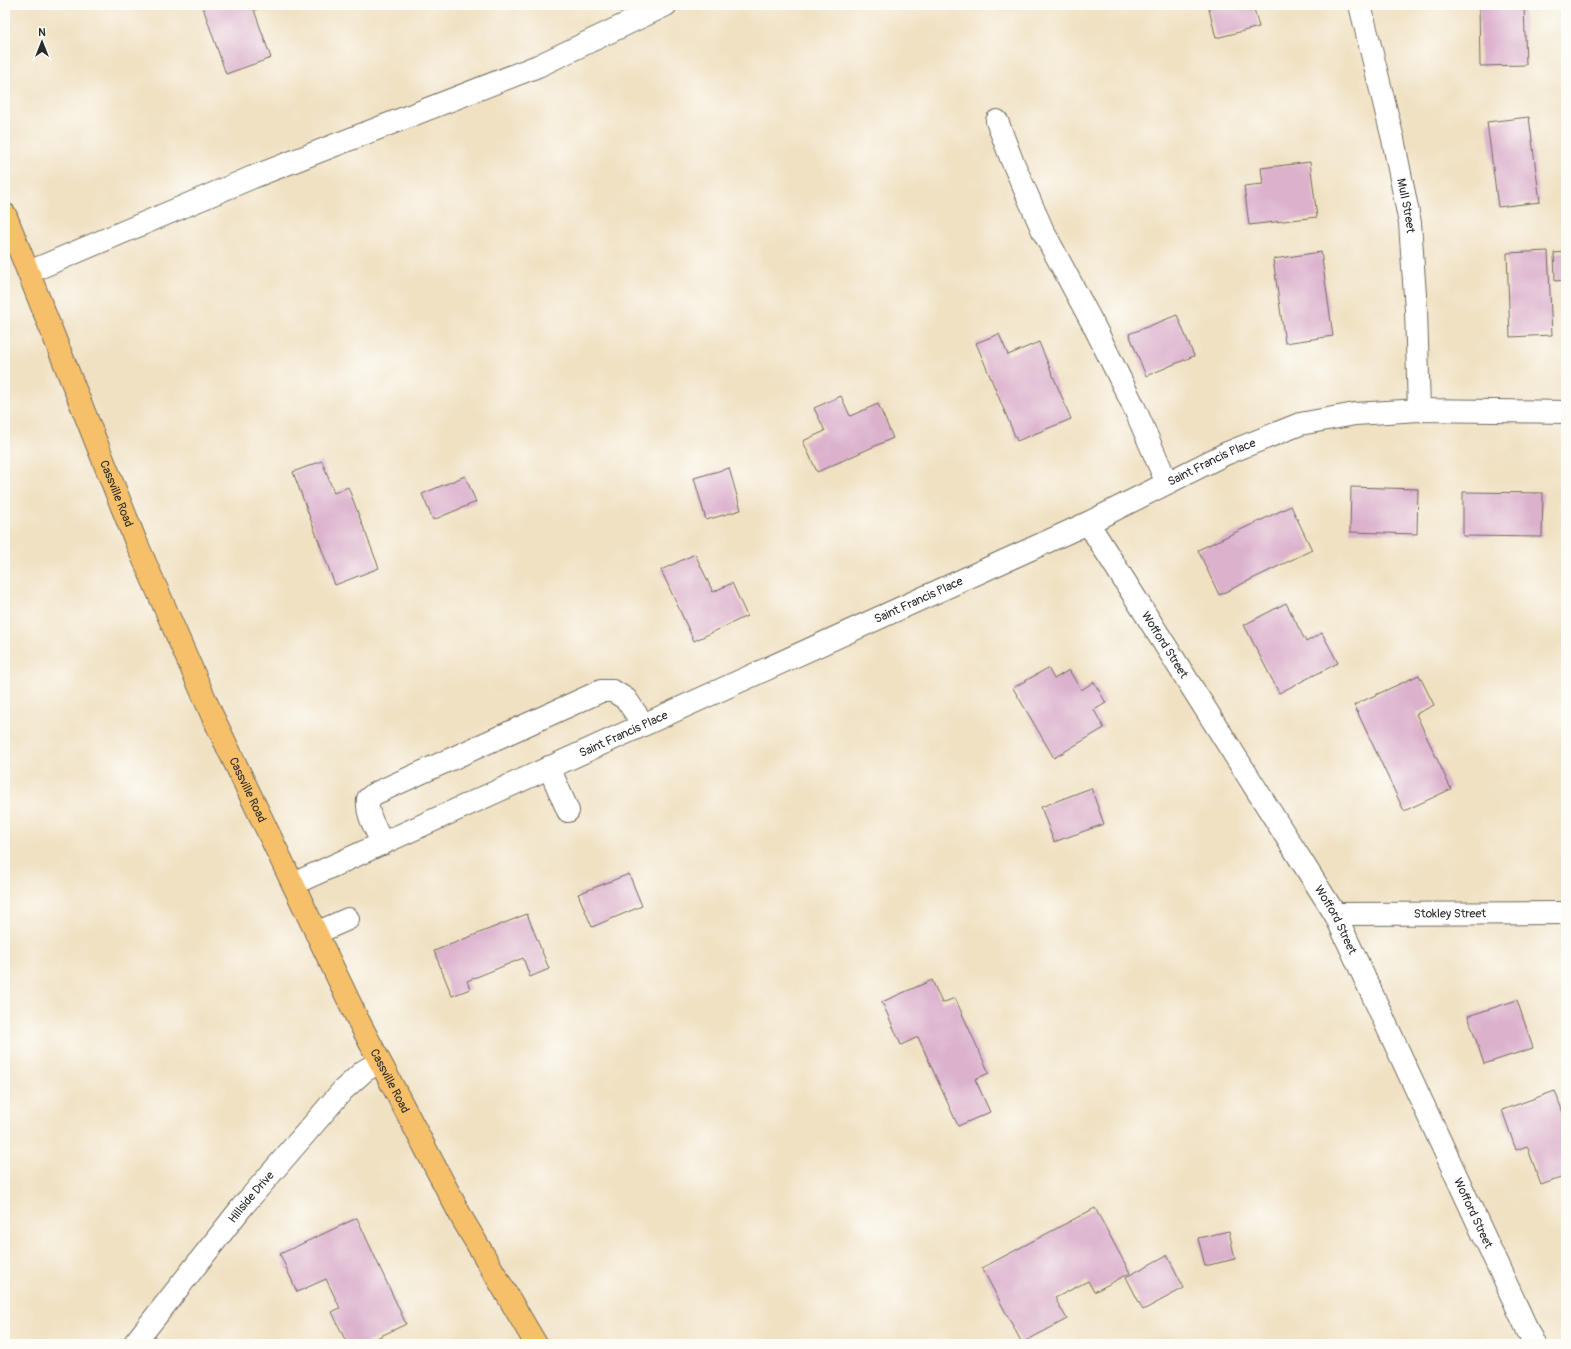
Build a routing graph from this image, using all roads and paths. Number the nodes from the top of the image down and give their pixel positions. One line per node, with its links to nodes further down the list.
1 (666, 5): 5 (street)
2 (1360, 5): 6 (street, Mull Street)
3 (997, 121): 8 (street)
4 (5, 214): 5 (main road, Cassville Road)
5 (29, 272): 14 (main road, Cassville Road)
6 (1420, 410): 7 (street, Saint Francis Place); 8 (street, Saint Francis Place)
7 (1566, 412)
8 (1168, 483): 9 (street, Saint Francis Place)
9 (1088, 523): 10 (street, Saint Francis Place); 16 (street, Wofford Street)
10 (643, 724): 11 (street, Saint Francis Place); 13 (street)
11 (549, 767): 12 (street); 13 (street, Saint Francis Place)
12 (568, 811)
13 (383, 844): 14 (street, Saint Francis Place)
14 (293, 884): 18 (main road, Cassville Road)
15 (1566, 913): 16 (street, Stokley Street)
16 (1335, 914): 22 (street, Wofford Street)
17 (348, 919): 18 (street)
18 (316, 933): 19 (main road, Cassville Road)
19 (380, 1062): 20 (street, Hillside Drive); 21 (main road, Cassville Road)
20 (134, 1344)
21 (536, 1344)
22 (1534, 1344)

